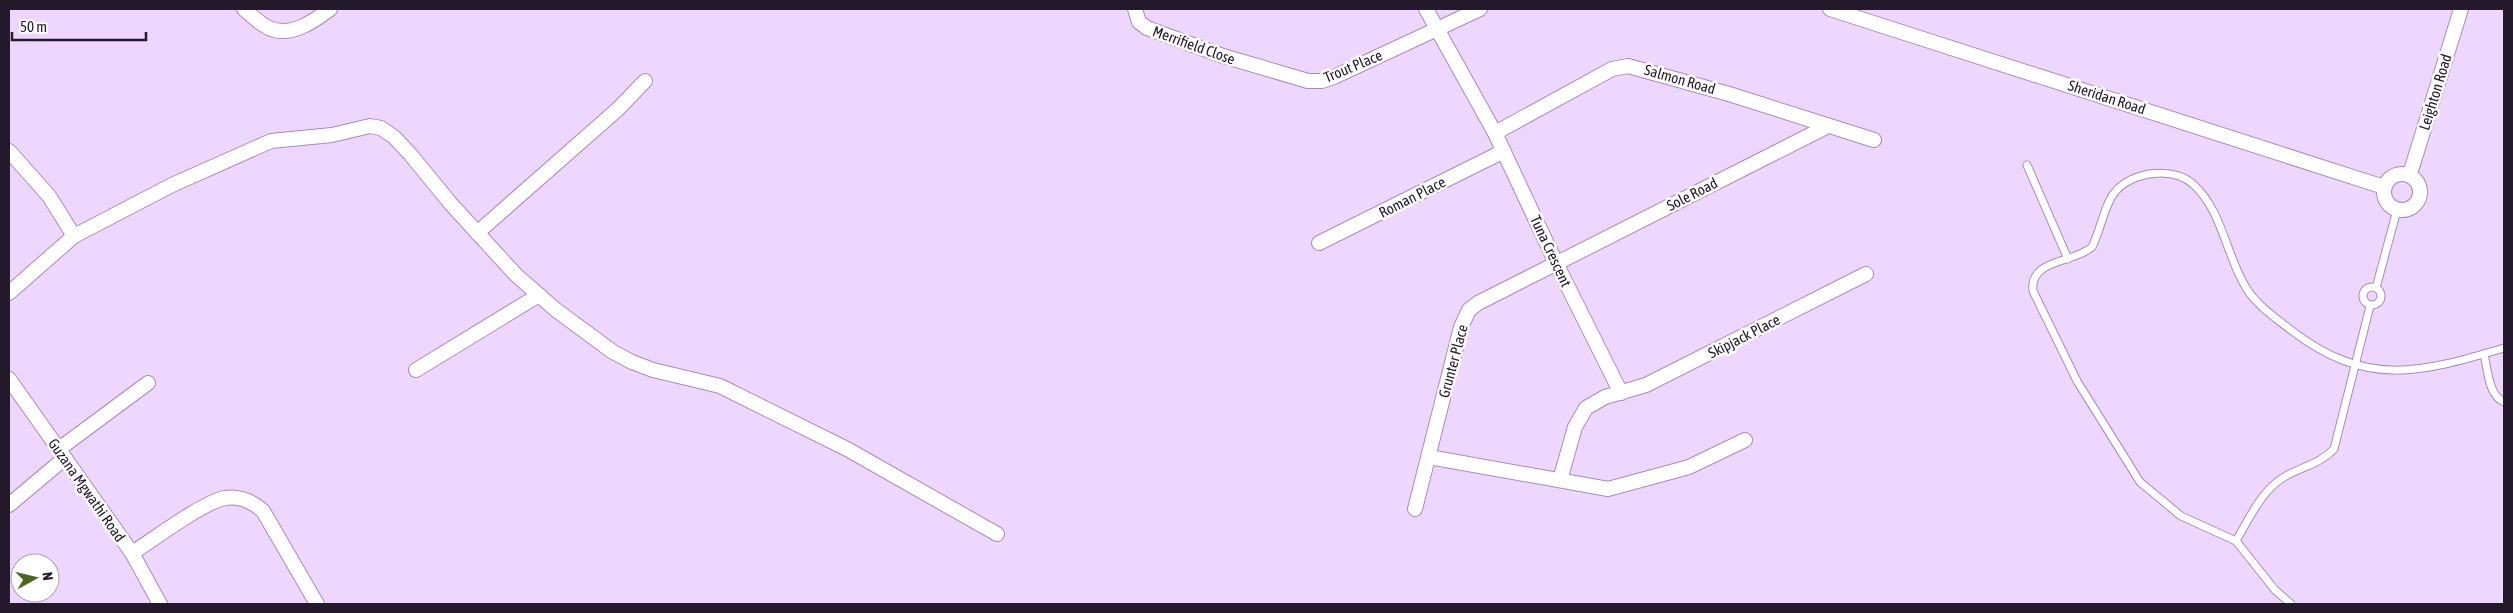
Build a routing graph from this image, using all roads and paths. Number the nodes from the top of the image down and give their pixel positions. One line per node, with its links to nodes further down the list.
1 (244, 9): 2 (street)
2 (330, 9)
3 (1135, 9): 9 (street, Merrifield Close)
4 (1426, 9): 8 (street, Tuna Crescent)
5 (1480, 9): 8 (street, Trout Place)
6 (1830, 9): 18 (street, Sheridan Road)
7 (2461, 9): 17 (street, Leighton Road)
8 (1437, 28): 9 (street, Trout Place); 12 (street, Tuna Crescent)
9 (1264, 69)
10 (645, 81): 20 (street)
11 (1828, 126): 12 (street, Salmon Road); 13 (street, Salmon Road); 24 (street, Sole Road)
12 (1495, 133): 15 (street, Tuna Crescent)
13 (1874, 140)
14 (9, 151): 21 (street)
15 (1504, 151): 22 (street, Roman Place); 24 (street, Tuna Crescent)
16 (2027, 165): 23 (lane)
17 (2410, 174): 18 (street); 19 (street)
18 (2384, 186): 19 (street)
19 (2397, 210): 26 (lane)
20 (477, 233): 21 (street); 28 (street)
21 (74, 236): 27 (street)
22 (1319, 243)
23 (2068, 259): 32 (lane); 45 (lane)
24 (1556, 263): 36 (street, Tuna Crescent); 40 (street, Grunter Place)
25 (1866, 274): 36 (street, Skipjack Place)
26 (2376, 288): 29 (lane); 29 (lane)
27 (9, 293)
28 (539, 295): 33 (street); 44 (street)
29 (2370, 306): 32 (lane)
30 (2504, 348): 31 (lane)
31 (2484, 354): 32 (lane); 37 (lane)
32 (2355, 366): 45 (lane)
33 (416, 370)
34 (9, 379): 39 (street, Guzana Mgwathi Road)
35 (148, 383): 39 (street)
36 (1621, 393): 41 (street)
37 (2504, 402)
38 (1745, 440): 41 (street)
39 (62, 453): 42 (street); 46 (street, Guzana Mgwathi Road)
40 (1429, 456): 41 (street); 43 (street, Grunter Place)
41 (1560, 480)
42 (9, 505)
43 (1416, 509)
44 (998, 534)
45 (2236, 541): 49 (lane)
46 (132, 553): 47 (street, Guzana Mgwathi Road); 48 (street)
47 (160, 604)
48 (317, 604)
49 (2291, 604)

